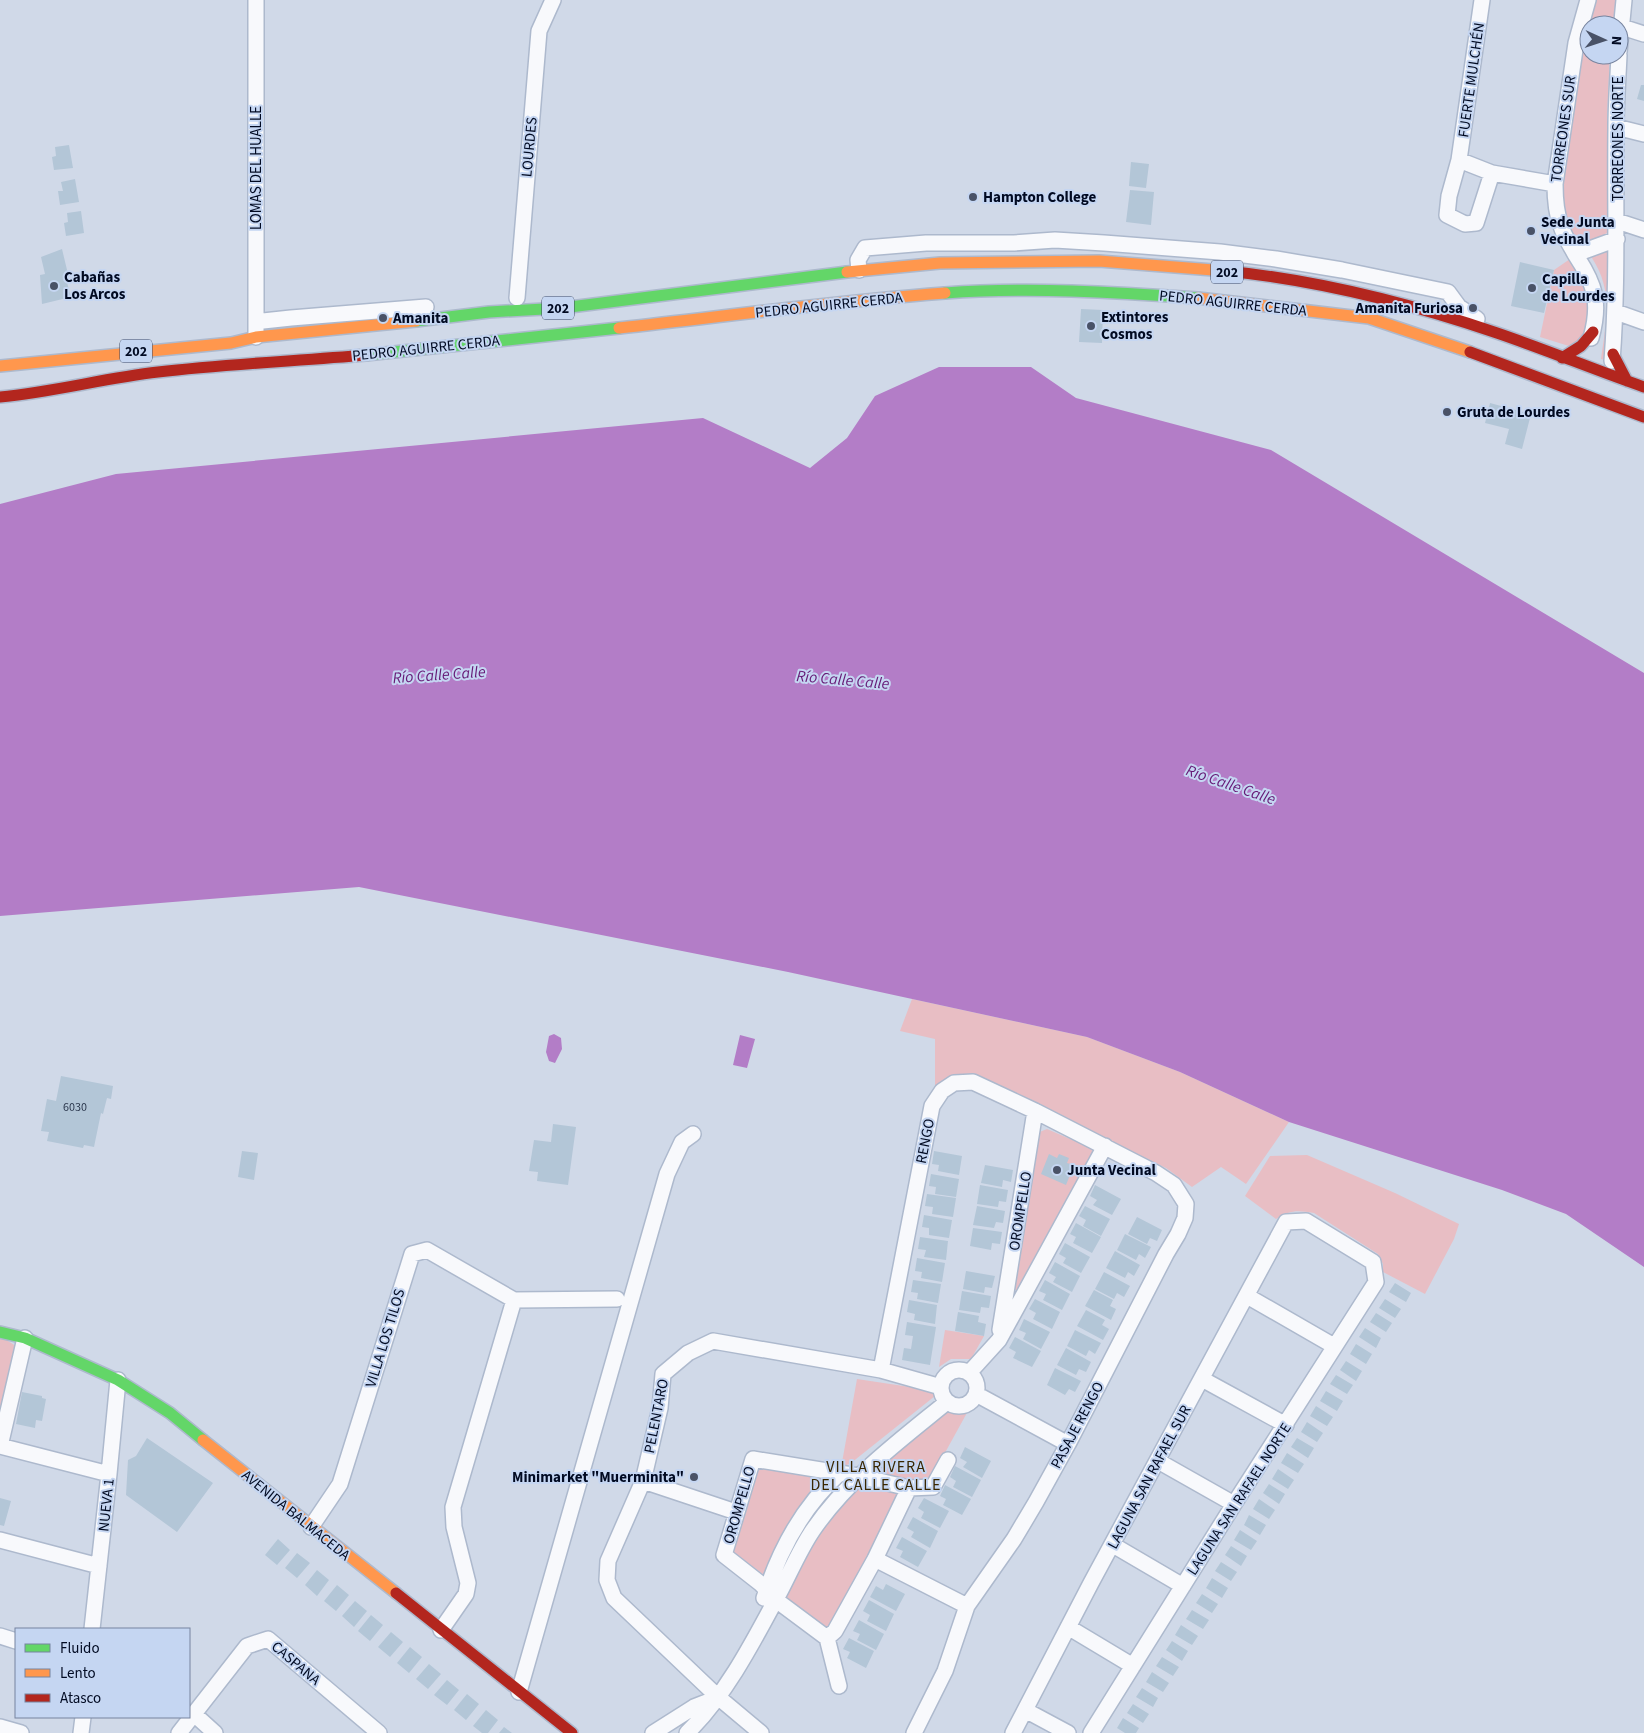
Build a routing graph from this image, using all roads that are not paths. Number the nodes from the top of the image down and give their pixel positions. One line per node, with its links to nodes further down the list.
1 (256, 0): 27 (street, LOMAS DEL HUALLE)
2 (553, 0): 20 (street, LOURDES)
3 (1482, 0): 12 (street, FUERTE MULCHÉN)
4 (1588, 0): 14 (street, TORREONES SUR)
5 (1624, 0): 6 (street, TORREONES NORTE)
6 (1623, 15)
7 (1629, 29): 8 (street)
8 (1644, 34)
9 (1619, 65): 10 (street, TORREONES NORTE)
10 (1616, 127): 11 (street); 15 (street, TORREONES NORTE)
11 (1644, 134)
12 (1459, 160): 13 (street); 13 (street, FUERTE MULCHÉN)
13 (1492, 173): 14 (street)
14 (1555, 184): 18 (street, TORREONES SUR)
15 (1617, 222): 16 (street); 17 (street, TORREONES NORTE)
16 (1644, 230)
17 (1617, 239): 18 (street); 22 (street, TORREONES NORTE)
18 (1576, 254): 26 (street, TORREONES SUR)
19 (859, 270): 21 (main road, PEDRO AGUIRRE CERDA / 202); 25 (main road, PEDRO AGUIRRE CERDA / 202); 25 (street, PEDRO AGUIRRE CERDA)
20 (517, 298): 21 (street); 23 (street)
21 (562, 308): 27 (main road, PEDRO AGUIRRE CERDA / 202)
22 (1616, 312): 24 (street); 28 (street, TORREONES NORTE)
23 (263, 321)
24 (1644, 322)
25 (1497, 332): 29 (main road, PEDRO AGUIRRE CERDA / 202)
26 (1593, 332): 29 (main road); 31 (street, TORREONES SUR)
27 (259, 352): 30 (main road, PEDRO AGUIRRE CERDA / 202); 35 (main road, PEDRO AGUIRRE CERDA / 202); 36 (main road, PEDRO AGUIRRE CERDA / 202)
28 (1613, 354): 32 (street, TORREONES NORTE); 33 (main road)
29 (1562, 358): 31 (main road, PEDRO AGUIRRE CERDA / 202)
30 (0, 366)
31 (1583, 366): 32 (main road, PEDRO AGUIRRE CERDA / 202); 35 (street, TORREONES SUR)
32 (1612, 376): 33 (main road, PEDRO AGUIRRE CERDA / 202); 37 (street, TORREONES NORTE)
33 (1627, 381): 34 (main road, PEDRO AGUIRRE CERDA / 202)
34 (1644, 388)
35 (1575, 391): 37 (main road, PEDRO AGUIRRE CERDA / 202)
36 (0, 397)
37 (1604, 401): 38 (main road, PEDRO AGUIRRE CERDA / 202)
38 (1644, 417)
39 (1035, 1111): 41 (street, RENGO); 48 (street, OROMPELLO); 50 (street, RENGO)
40 (693, 1134): 85 (street)
41 (1104, 1146): 48 (street, OROMPELLO); 58 (street, PASAJE RENGO)
42 (1286, 1222): 43 (street, LAGUNA SAN RAFAEL SUR); 49 (street, LAGUNA SAN RAFAEL NORTE)
43 (1248, 1296): 49 (street); 52 (street, LAGUNA SAN RAFAEL SUR)
44 (617, 1299): 45 (street)
45 (514, 1300): 69 (street, VILLA LOS TILOS); 79 (street)
46 (0, 1332): 47 (main road, AVENIDA BALMACEDA)
47 (25, 1338): 53 (main road, AVENIDA BALMACEDA); 59 (street)
48 (999, 1340): 51 (street, OROMPELLO)
49 (1334, 1346): 57 (street, LAGUNA SAN RAFAEL NORTE)
50 (881, 1370): 54 (street, PELENTARO); 65 (street, PELENTARO)
51 (969, 1373): 54 (street); 55 (street)
52 (1202, 1379): 57 (street); 61 (street, LAGUNA SAN RAFAEL SUR)
53 (118, 1380): 63 (street, NUEVA 1); 69 (main road, AVENIDA BALMACEDA)
54 (940, 1387): 56 (street)
55 (976, 1394): 56 (street); 58 (street)
56 (947, 1402): 64 (street)
57 (1286, 1425): 67 (street, LAGUNA SAN RAFAEL NORTE)
58 (1068, 1444): 76 (street, PASAJE RENGO)
59 (0, 1446): 63 (street)
60 (948, 1460): 66 (street, OROMPELLO)
61 (1158, 1461): 67 (street); 71 (street, LAGUNA SAN RAFAEL SUR)
62 (840, 1473): 64 (street, OROMPELLO); 68 (street, OROMPELLO); 75 (street)
63 (109, 1474): 73 (street, NUEVA 1)
64 (858, 1476): 66 (street, OROMPELLO); 75 (street)
65 (643, 1481): 68 (street); 86 (street, PELENTARO)
66 (910, 1488): 72 (street)
67 (1234, 1504): 74 (street, LAGUNA SAN RAFAEL NORTE)
68 (736, 1512): 75 (street, OROMPELLO)
69 (311, 1527): 79 (main road, AVENIDA BALMACEDA)
70 (0, 1540): 73 (street)
71 (1113, 1545): 74 (street); 77 (street, LAGUNA SAN RAFAEL SUR)
72 (875, 1559): 76 (street); 81 (street)
73 (99, 1566): 78 (street, NUEVA 1)
74 (1183, 1586): 83 (street, LAGUNA SAN RAFAEL NORTE)
75 (772, 1594): 81 (street); 86 (street)
76 (967, 1606): 100 (street, PASAJE RENGO)
77 (1068, 1627): 83 (street); 87 (street, LAGUNA SAN RAFAEL SUR)
78 (92, 1628)
79 (441, 1630): 85 (main road, AVENIDA BALMACEDA)
80 (0, 1636): 82 (street)
81 (826, 1638): 84 (street)
82 (15, 1640)
83 (1133, 1666): 103 (street, LAGUNA SAN RAFAEL NORTE)
84 (838, 1686)
85 (519, 1692): 96 (main road, AVENIDA BALMACEDA)
86 (718, 1697): 97 (street); 98 (street); 99 (street)
87 (1025, 1710): 101 (street, LAGUNA SAN RAFAEL SUR); 102 (street)
88 (194, 1714): 93 (street, CASPANA); 94 (street); 95 (street, CASPANA)
89 (83, 1718): 92 (street)
90 (0, 1727): 91 (street)
91 (20, 1733)
92 (81, 1733)
93 (178, 1733)
94 (215, 1733)
95 (379, 1733)
96 (572, 1733)
97 (653, 1733)
98 (687, 1733)
99 (761, 1733)
100 (914, 1733)
101 (1013, 1733)
102 (1068, 1733)
103 (1091, 1733)

